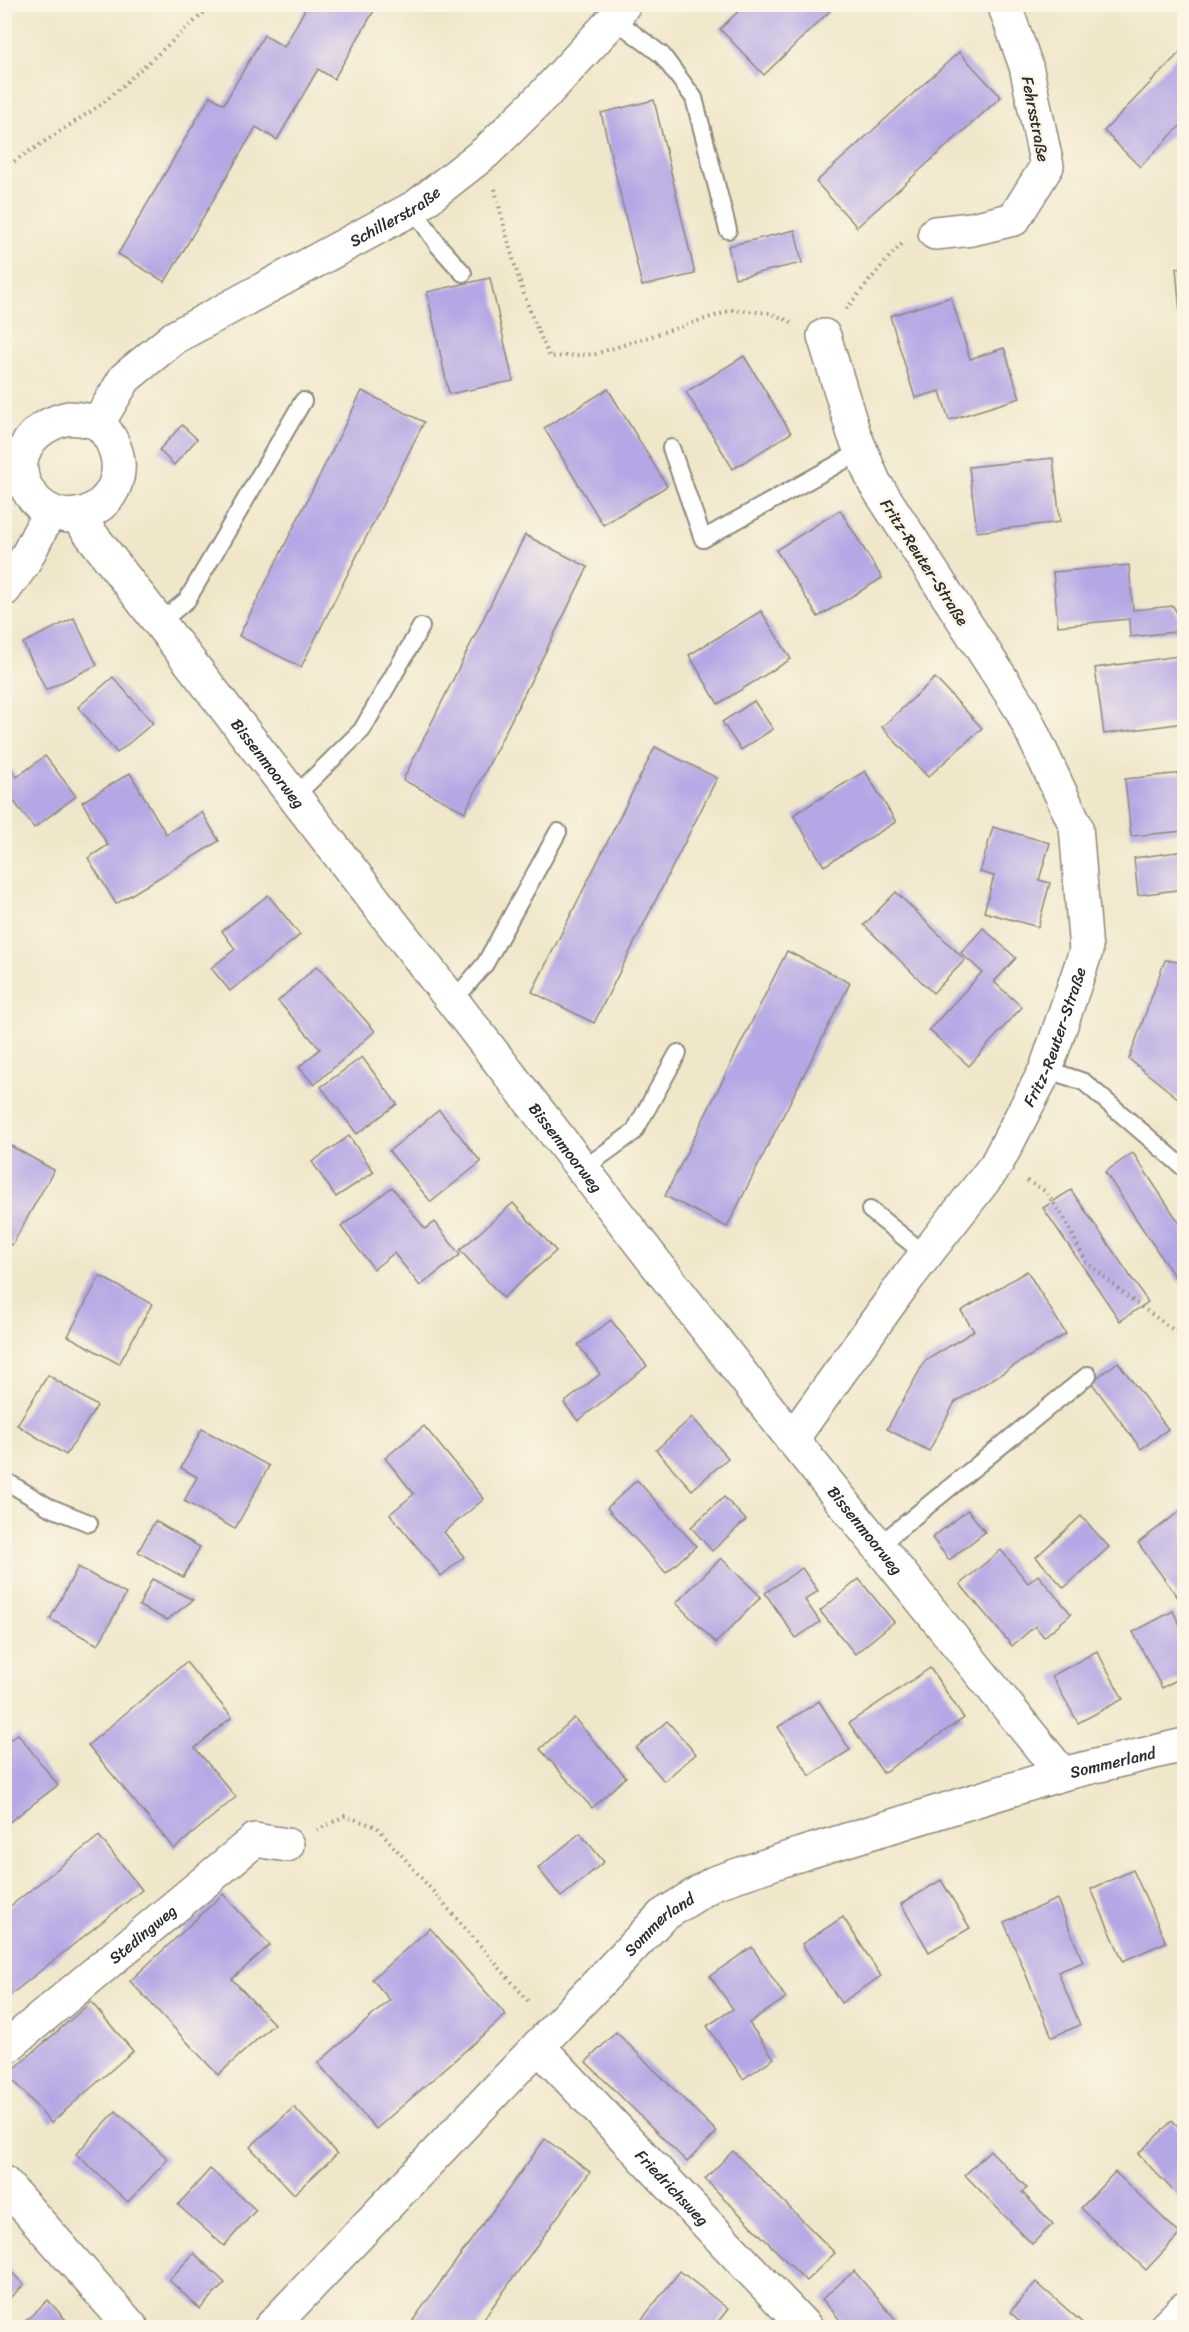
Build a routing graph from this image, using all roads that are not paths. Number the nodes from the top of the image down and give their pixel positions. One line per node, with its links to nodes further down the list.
1 (1004, 4): 5 (street, Fehrsstraße)
2 (619, 12): 3 (street, Schillerstraße); 4 (lane)
3 (413, 208): 6 (lane); 9 (street, Schillerstraße)
4 (728, 230)
5 (935, 232)
6 (463, 273)
7 (824, 336): 12 (street, Fritz-Reuter-Straße)
8 (303, 401): 15 (lane)
9 (98, 423): 10 (street, Bissenmoorweg); 13 (street)
10 (14, 442): 13 (street, Bissenmoorweg)
11 (670, 448): 12 (lane)
12 (861, 451): 21 (street, Fritz-Reuter-Straße)
13 (63, 513): 14 (street); 15 (street, Bissenmoorweg)
14 (4, 590)
15 (159, 623): 17 (street, Bissenmoorweg)
16 (421, 627): 17 (lane)
17 (294, 797): 19 (street, Bissenmoorweg)
18 (558, 832): 19 (lane)
19 (453, 1001): 23 (street, Bissenmoorweg)
20 (678, 1053): 23 (lane)
21 (1046, 1069): 22 (lane); 25 (street, Fritz-Reuter-Straße)
22 (1185, 1168)
23 (583, 1170): 27 (street, Bissenmoorweg)
24 (870, 1210): 25 (lane)
25 (926, 1255): 27 (street, Fritz-Reuter-Straße)
26 (1088, 1375): 30 (lane)
27 (792, 1439): 30 (street, Bissenmoorweg)
28 (4, 1480): 29 (lane)
29 (89, 1523)
30 (878, 1546): 32 (street, Bissenmoorweg)
31 (1185, 1744): 32 (street, Sommerland)
32 (1062, 1774): 34 (street, Sommerland)
33 (287, 1845): 35 (street, Stedingweg)
34 (546, 2038): 39 (street, Sommerland); 40 (street, Friedrichsweg)
35 (4, 2049)
36 (4, 2183): 38 (street)
37 (1185, 2309): 41 (street)
38 (132, 2328)
39 (270, 2328)
40 (806, 2328)
41 (1165, 2328)

